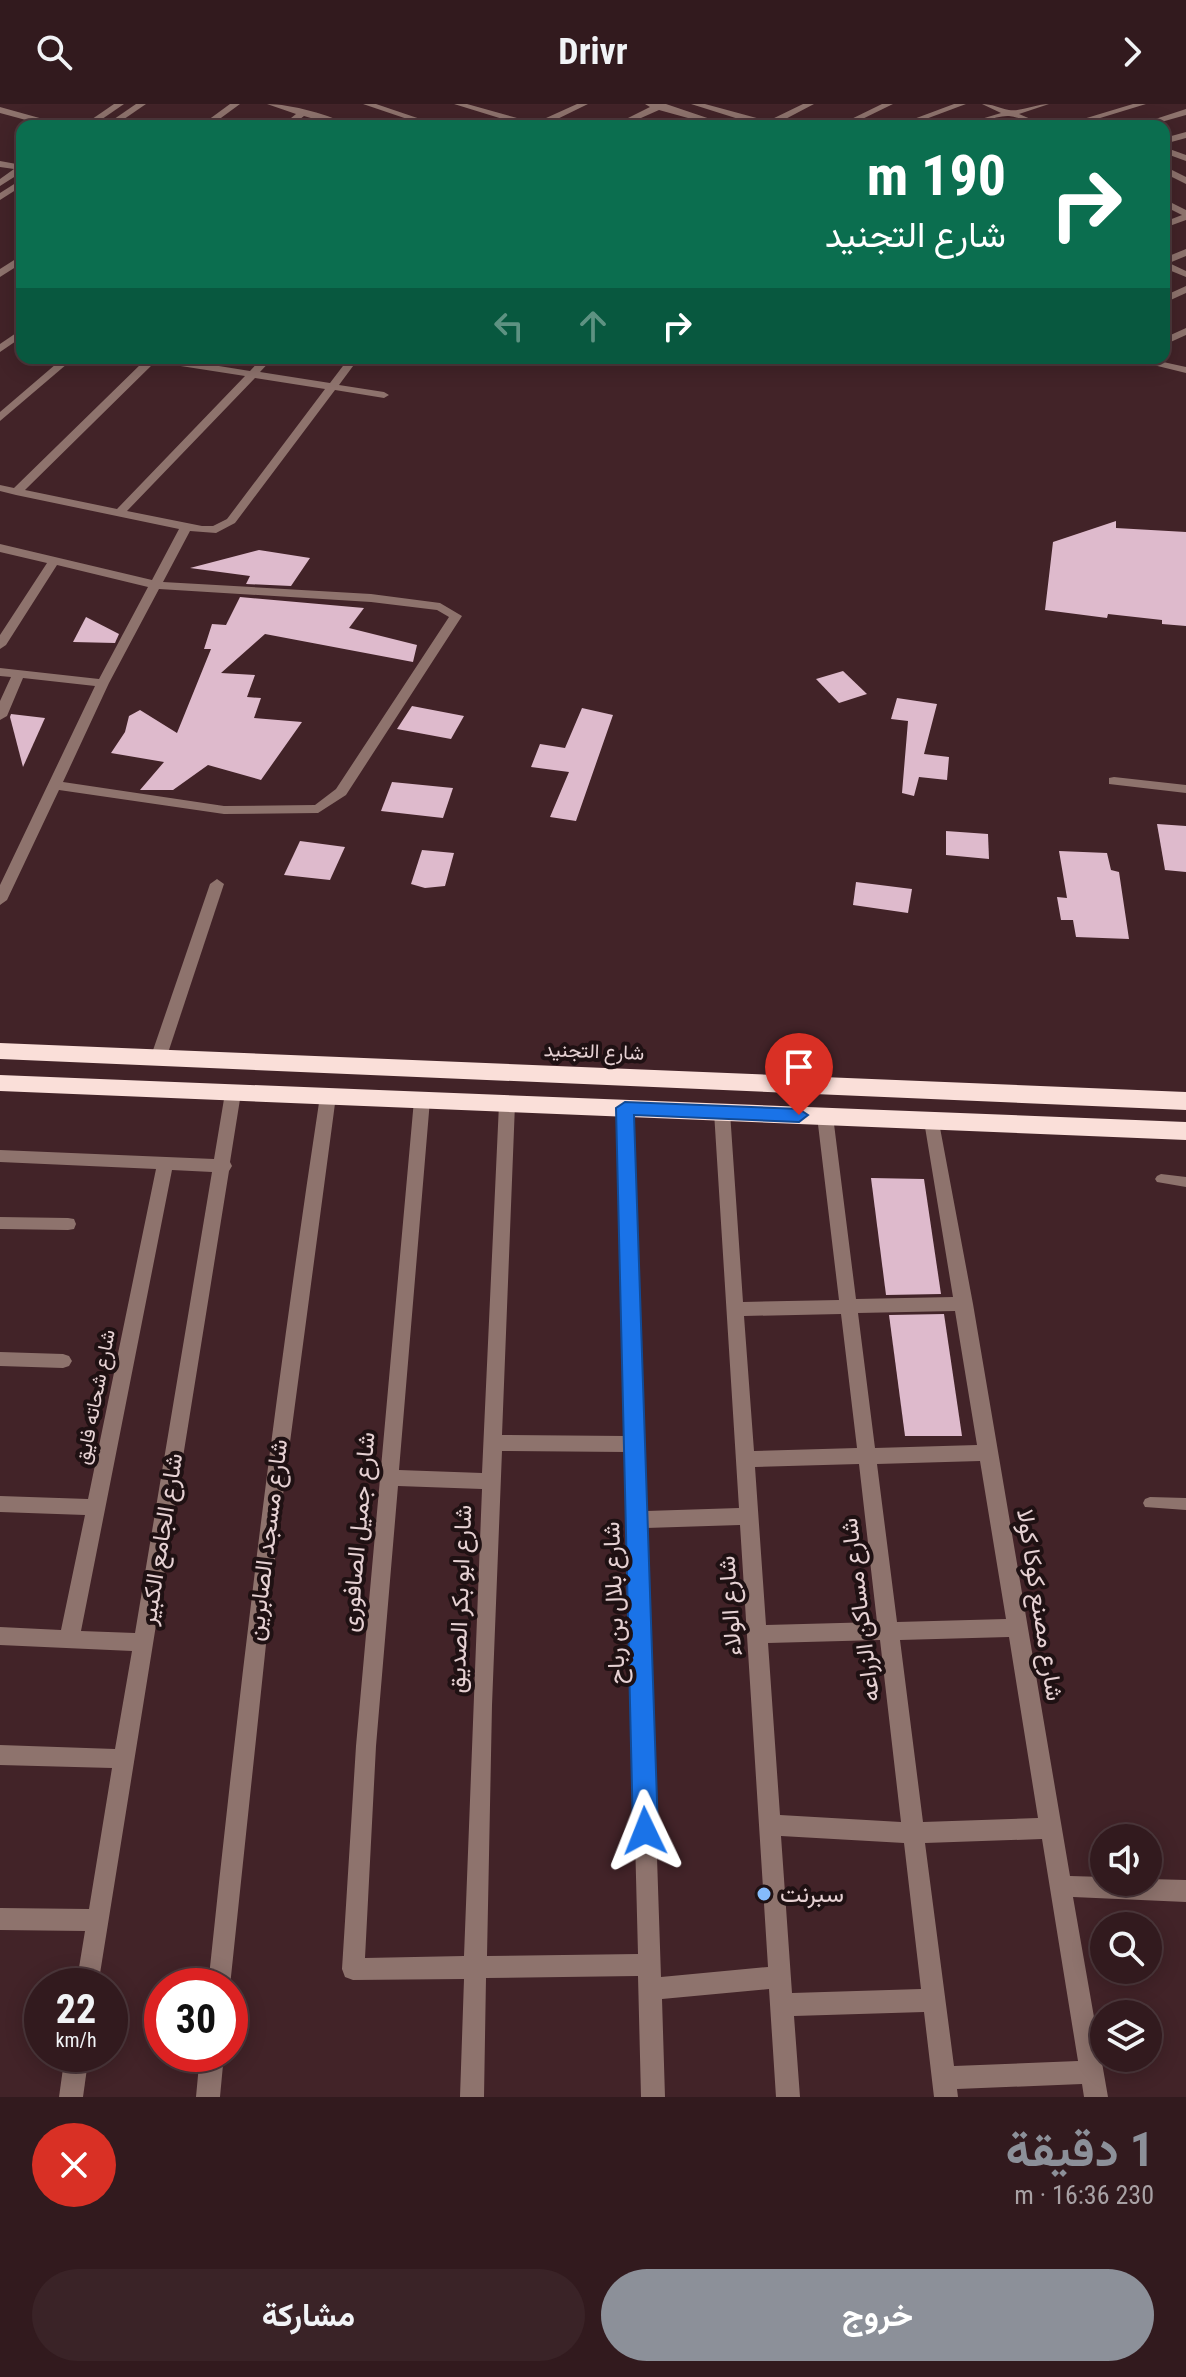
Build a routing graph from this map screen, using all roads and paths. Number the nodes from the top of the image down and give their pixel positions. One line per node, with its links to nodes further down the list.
1 (7, 104): 20 (street)
2 (236, 104): 31 (street)
3 (271, 104): 22 (street)
4 (367, 104): 34 (street)
5 (458, 104): 24 (street)
6 (508, 104): 24 (street)
7 (584, 104): 36 (street)
8 (649, 104): 18 (street)
9 (695, 104): 21 (street)
10 (733, 104): 21 (street)
11 (810, 104): 41 (street)
12 (889, 104): 42 (street)
13 (962, 104): 43 (street)
14 (986, 104): 25 (street)
15 (1045, 104): 25 (street)
16 (1142, 104): 46 (street)
17 (117, 105): 19 (street); 29 (street)
18 (662, 105): 26 (street); 37 (street)
19 (138, 107): 30 (street)
20 (0, 108): 28 (street)
21 (717, 110): 26 (street); 40 (street)
22 (304, 112): 32 (street); 33 (street)
23 (1186, 112): 47 (street)
24 (487, 113): 27 (street)
25 (1010, 113): 44 (street); 45 (street)
26 (700, 118): 38 (street); 39 (street)
27 (507, 119): 35 (street)
28 (39, 120)
29 (95, 120)
30 (117, 120)
31 (213, 120)
32 (293, 120)
33 (329, 120)
34 (418, 120)
35 (511, 120)
36 (548, 120)
37 (629, 120)
38 (695, 120)
39 (707, 120)
40 (752, 120)
41 (779, 120)
42 (854, 120)
43 (916, 120)
44 (984, 120)
45 (1028, 120)
46 (1085, 120)
47 (1159, 120)
48 (5, 175): 49 (street)
49 (0, 183)
50 (16, 337): 51 (street)
51 (0, 349)
52 (62, 364): 62 (street)
53 (146, 364): 64 (street)
54 (185, 364): 59 (street)
55 (263, 364): 59 (street)
56 (349, 364): 60 (street)
57 (1158, 364): 58 (street)
58 (1186, 370)
59 (252, 376): 60 (street); 65 (street)
60 (330, 387): 61 (street); 66 (street)
61 (384, 395)
62 (0, 418)
63 (0, 488): 64 (street)
64 (16, 492): 65 (street)
65 (118, 514): 66 (street)
66 (186, 527): 69 (street)
67 (0, 548): 68 (street)
68 (54, 561): 69 (street); 70 (street)
69 (156, 585): 73 (street); 76 (street)
70 (0, 645)
71 (0, 672): 72 (street)
72 (18, 675): 73 (street); 74 (street)
73 (103, 683): 76 (street)
74 (0, 716)
75 (1114, 781): 77 (street)
76 (54, 785): 79 (street)
77 (1186, 789)
78 (217, 884): 81 (street)
79 (0, 900)
80 (0, 1051): 81 (highway, شارع التجنيد)
81 (158, 1059): 86 (highway, شارع التجنيد)
82 (0, 1083): 83 (highway)
83 (233, 1093): 84 (highway); 95 (street, شارع الجامع الكبير)
84 (328, 1096): 85 (highway); 136 (street, شارع مسجد الصابرين)
85 (422, 1100): 87 (highway); 110 (street, شارع جميل الصافورى)
86 (1186, 1101)
87 (507, 1104): 88 (highway); 105 (street, شارع ابو بكر الصديق)
88 (625, 1108): 89 (highway); 106 (street, شارع بلال بن رباح)
89 (722, 1112): 90 (highway); 102 (street, شارع الولاء)
90 (825, 1116): 91 (highway); 101 (street, شارع مساكن الزراعه)
91 (932, 1121): 92 (highway); 100 (street, شارع مصنع كوكا كولا)
92 (1186, 1131)
93 (0, 1156): 94 (street)
94 (165, 1163): 95 (street); 115 (street, شارع شحاته فايق)
95 (224, 1166): 123 (street, شارع الجامع الكبير)
96 (1161, 1179): 97 (lane)
97 (1186, 1182)
98 (0, 1223): 99 (street)
99 (68, 1224)
100 (964, 1304): 101 (street); 107 (street, شارع مصنع كوكا كولا)
101 (849, 1307): 102 (street); 108 (street, شارع مساكن الزراعه)
102 (736, 1309): 109 (street, شارع الولاء)
103 (0, 1359): 104 (street)
104 (63, 1361)
105 (492, 1443): 106 (street); 111 (street, شارع ابو بكر الصديق)
106 (635, 1444): 117 (street, شارع بلال بن رباح)
107 (989, 1453): 108 (street); 118 (street, شارع مصنع كوكا كولا)
108 (868, 1456): 109 (street); 119 (street, شارع مساكن الزراعه)
109 (746, 1459): 116 (street, شارع الولاء)
110 (389, 1478): 111 (street); 134 (street, شارع جميل الصافورى)
111 (491, 1481): 134 (street, شارع ابو بكر الصديق)
112 (1150, 1503): 114 (lane)
113 (0, 1504): 115 (street)
114 (1186, 1504)
115 (95, 1507): 122 (street, شارع شحاته فايق)
116 (750, 1516): 117 (street); 120 (street, شارع الولاء)
117 (637, 1520): 133 (street, شارع بلال بن رباح)
118 (1018, 1628): 119 (street); 127 (street, شارع مصنع كوكا كولا)
119 (889, 1631): 120 (street); 128 (street, شارع مساكن الزراعه)
120 (757, 1634): 126 (street, شارع الولاء)
121 (0, 1636): 122 (street)
122 (69, 1640): 123 (street)
123 (144, 1643): 125 (street, شارع الجامع الكبير)
124 (0, 1755): 125 (street)
125 (125, 1759): 132 (street, شارع الجامع الكبير)
126 (771, 1825): 128 (street); 137 (street, شارع الولاء)
127 (1051, 1828): 128 (street); 129 (street, شارع مصنع كوكا كولا)
128 (914, 1833): 139 (street, شارع مساكن الزراعه)
129 (1061, 1886): 130 (street); 141 (street, شارع مصنع كوكا كولا)
130 (1186, 1891)
131 (0, 1919): 132 (street)
132 (97, 1920): 135 (street, شارع الجامع الكبير)
133 (649, 1965): 134 (street); 138 (street, شارع بلال بن رباح)
134 (476, 1967): 148 (street, شارع ابو بكر الصديق)
135 (90, 1968)
136 (221, 1968)
137 (780, 1977): 138 (street); 140 (street, شارع الولاء)
138 (650, 1989): 149 (street, شارع بلال بن رباح)
139 (935, 2000): 140 (street); 145 (street, شارع مساكن الزراعه)
140 (782, 2005): 150 (street, شارع الولاء)
141 (1090, 2060)
142 (74, 2072): 146 (street)
143 (210, 2072): 147 (street)
144 (1092, 2072): 145 (street); 151 (street, شارع مصنع كوكا كولا)
145 (945, 2087)
146 (71, 2097)
147 (208, 2097)
148 (472, 2097)
149 (653, 2097)
150 (788, 2097)
151 (1096, 2097)

